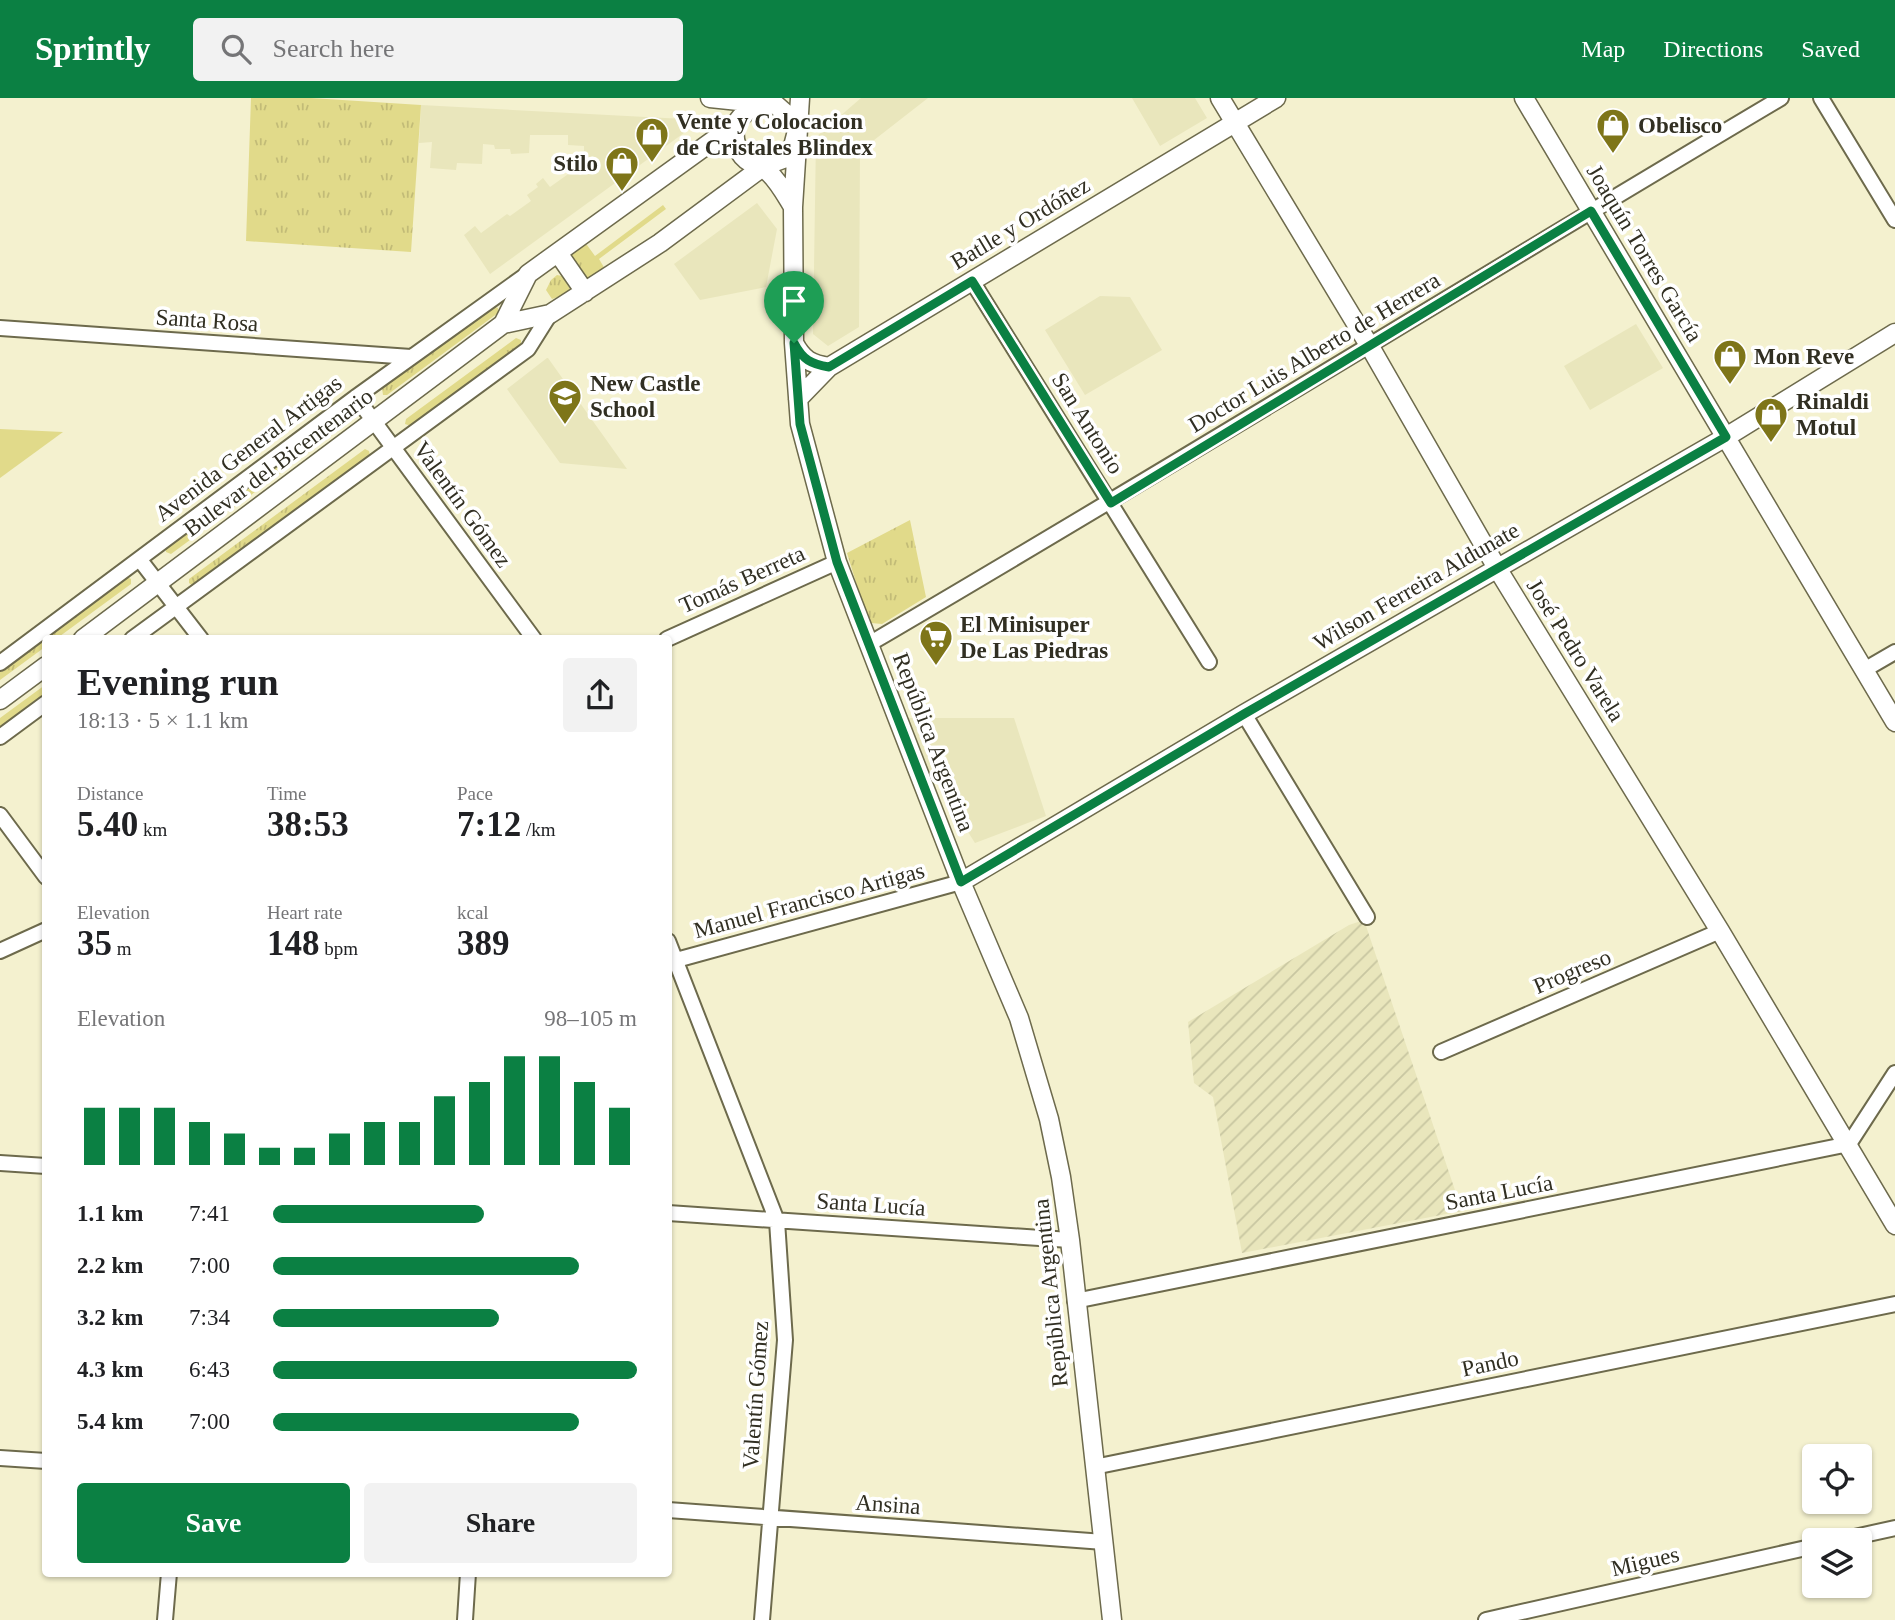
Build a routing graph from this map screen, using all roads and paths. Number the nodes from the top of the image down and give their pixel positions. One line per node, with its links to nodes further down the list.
1 (701, 98): 11 (street)
2 (710, 98): 9 (street)
3 (800, 98): 12 (street, República Argentina)
4 (1220, 98): 10 (street, José Pedro Varela)
5 (1276, 98): 10 (street, Batlle y Ordóñez)
6 (1524, 98): 15 (street, Joaquín Torres García)
7 (1781, 98): 15 (street, Doctor Luis Alberto de Herrera)
8 (1821, 98): 16 (street)
9 (767, 101): 11 (street, Bulevar del Bicentenario); 12 (street)
10 (1235, 123): 19 (street, Batlle y Ordóñez); 26 (street, José Pedro Varela)
11 (736, 124): 13 (street); 17 (street, Bulevar del Bicentenario)
12 (797, 131): 13 (street, Bulevar del Bicentenario); 14 (street, República Argentina)
13 (764, 166): 14 (street); 20 (street, Bulevar del Bicentenario)
14 (793, 207): 25 (street, República Argentina)
15 (1591, 211): 26 (street, Doctor Luis Alberto de Herrera); 32 (street, Joaquín Torres García)
16 (1895, 220)
17 (558, 253): 18 (street, Bulevar del Bicentenario); 20 (street)
18 (528, 274): 22 (street, Bulevar del Bicentenario); 27 (street, Avenida General Artigas)
19 (972, 281): 28 (street, Batlle y Ordóñez); 34 (street, San Antonio)
20 (585, 292): 21 (street, Bulevar del Bicentenario)
21 (550, 314): 22 (street, Bulevar del Bicentenario); 33 (street)
22 (503, 324): 31 (street, Bulevar del Bicentenario)
23 (0, 328): 27 (street, Santa Rosa)
24 (1895, 333): 32 (street, Wilson Ferreira Aldunate)
25 (794, 343): 28 (street); 30 (street, República Argentina)
26 (1369, 345): 34 (street, Doctor Luis Alberto de Herrera); 37 (street, José Pedro Varela)
27 (411, 357): 29 (street, Avenida General Artigas)
28 (829, 367): 30 (street, Batlle y Ordóñez)
29 (356, 397): 31 (street, Valentín Gómez); 35 (street, Avenida General Artigas)
30 (798, 399): 36 (street, República Argentina)
31 (373, 422): 33 (street, Valentín Gómez); 38 (street, Bulevar del Bicentenario)
32 (1726, 437): 37 (street, Wilson Ferreira Aldunate); 50 (street, Joaquín Torres García)
33 (394, 449): 39 (street); 43 (street, Valentín Gómez)
34 (1111, 503): 45 (street, Doctor Luis Alberto de Herrera); 47 (street, San Antonio)
35 (140, 560): 38 (street); 48 (street, Avenida General Artigas)
36 (837, 562): 44 (street, Tomás Berreta); 45 (street, República Argentina)
37 (1497, 568): 53 (street, Wilson Ferreira Aldunate); 60 (street, José Pedro Varela)
38 (158, 583): 39 (street); 40 (street, Bulevar del Bicentenario)
39 (176, 606): 41 (street); 42 (street)
40 (88, 635)
41 (137, 635)
42 (198, 635)
43 (531, 635)
44 (672, 637)
45 (869, 644): 58 (street, República Argentina)
46 (1895, 652): 50 (street)
47 (1209, 662)
48 (0, 663)
49 (42, 669): 51 (street)
50 (1864, 670): 54 (street, Joaquín Torres García)
51 (0, 700)
52 (42, 706): 55 (street)
53 (1244, 714): 58 (street, Wilson Ferreira Aldunate); 59 (street)
54 (1895, 722)
55 (0, 737)
56 (0, 815): 57 (street)
57 (42, 872)
58 (961, 882): 63 (street, Manuel Francisco Artigas); 72 (street, República Argentina)
59 (1367, 917)
60 (1720, 931): 64 (street, Progreso); 66 (street, José Pedro Varela)
61 (42, 932): 62 (street)
62 (0, 951)
63 (672, 961): 70 (street, Valentín Gómez)
64 (1441, 1052)
65 (1895, 1073): 66 (street)
66 (1849, 1144): 71 (street, José Pedro Varela); 73 (street, Santa Lucía)
67 (0, 1163): 68 (street)
68 (42, 1166)
69 (672, 1213): 70 (street, Santa Lucía)
70 (777, 1221): 72 (street, Santa Lucía); 79 (street, Valentín Gómez)
71 (1895, 1225)
72 (1070, 1240): 73 (street, República Argentina)
73 (1076, 1301): 77 (street, República Argentina)
74 (1895, 1304): 77 (street, Pando)
75 (0, 1458): 76 (street)
76 (42, 1461)
77 (1094, 1467): 82 (street, República Argentina)
78 (672, 1510): 79 (street, Ansina)
79 (769, 1519): 82 (street, Ansina); 88 (street, Valentín Gómez)
80 (1895, 1528): 81 (street)
81 (1872, 1533)
82 (1104, 1542): 89 (street, República Argentina)
83 (1802, 1549): 90 (street, Migues)
84 (169, 1577): 86 (street)
85 (468, 1577): 87 (street)
86 (165, 1620)
87 (465, 1620)
88 (762, 1620)
89 (1112, 1620)
90 (1486, 1620)

